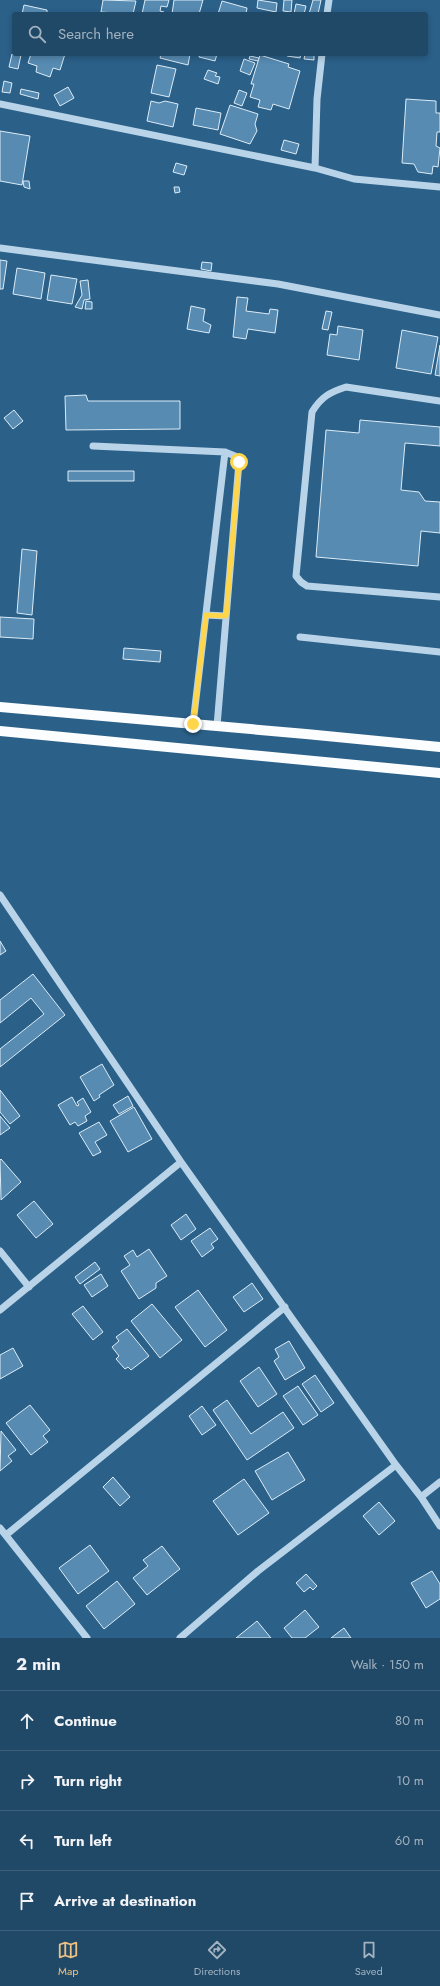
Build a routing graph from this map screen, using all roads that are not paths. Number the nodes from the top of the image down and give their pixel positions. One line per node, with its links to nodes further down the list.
1 (329, 0): 2 (street)
2 (327, 12)
3 (322, 56): 5 (street)
4 (0, 104): 5 (street)
5 (315, 168): 6 (street)
6 (440, 187)
7 (0, 248): 8 (street)
8 (440, 315)
9 (440, 401): 12 (street)
10 (93, 446): 11 (street)
11 (225, 452): 13 (street); 14 (street)
12 (440, 596)
13 (206, 615): 14 (street); 18 (street)
14 (226, 616): 19 (street)
15 (300, 637): 16 (street)
16 (440, 652)
17 (0, 708): 18 (main road)
18 (193, 724): 19 (main road)
19 (217, 726): 21 (main road)
20 (0, 731): 22 (main road)
21 (440, 747)
22 (440, 773)
23 (0, 895): 24 (street)
24 (181, 1162): 26 (street); 27 (street)
25 (0, 1251): 26 (street)
26 (29, 1287): 28 (street)
27 (284, 1307): 29 (street); 34 (street)
28 (0, 1310)
29 (396, 1465): 31 (street); 36 (street)
30 (440, 1482): 31 (street)
31 (421, 1497): 32 (street)
32 (440, 1526)
33 (0, 1528): 34 (street)
34 (6, 1535): 35 (street)
35 (87, 1638)
36 (180, 1638)

